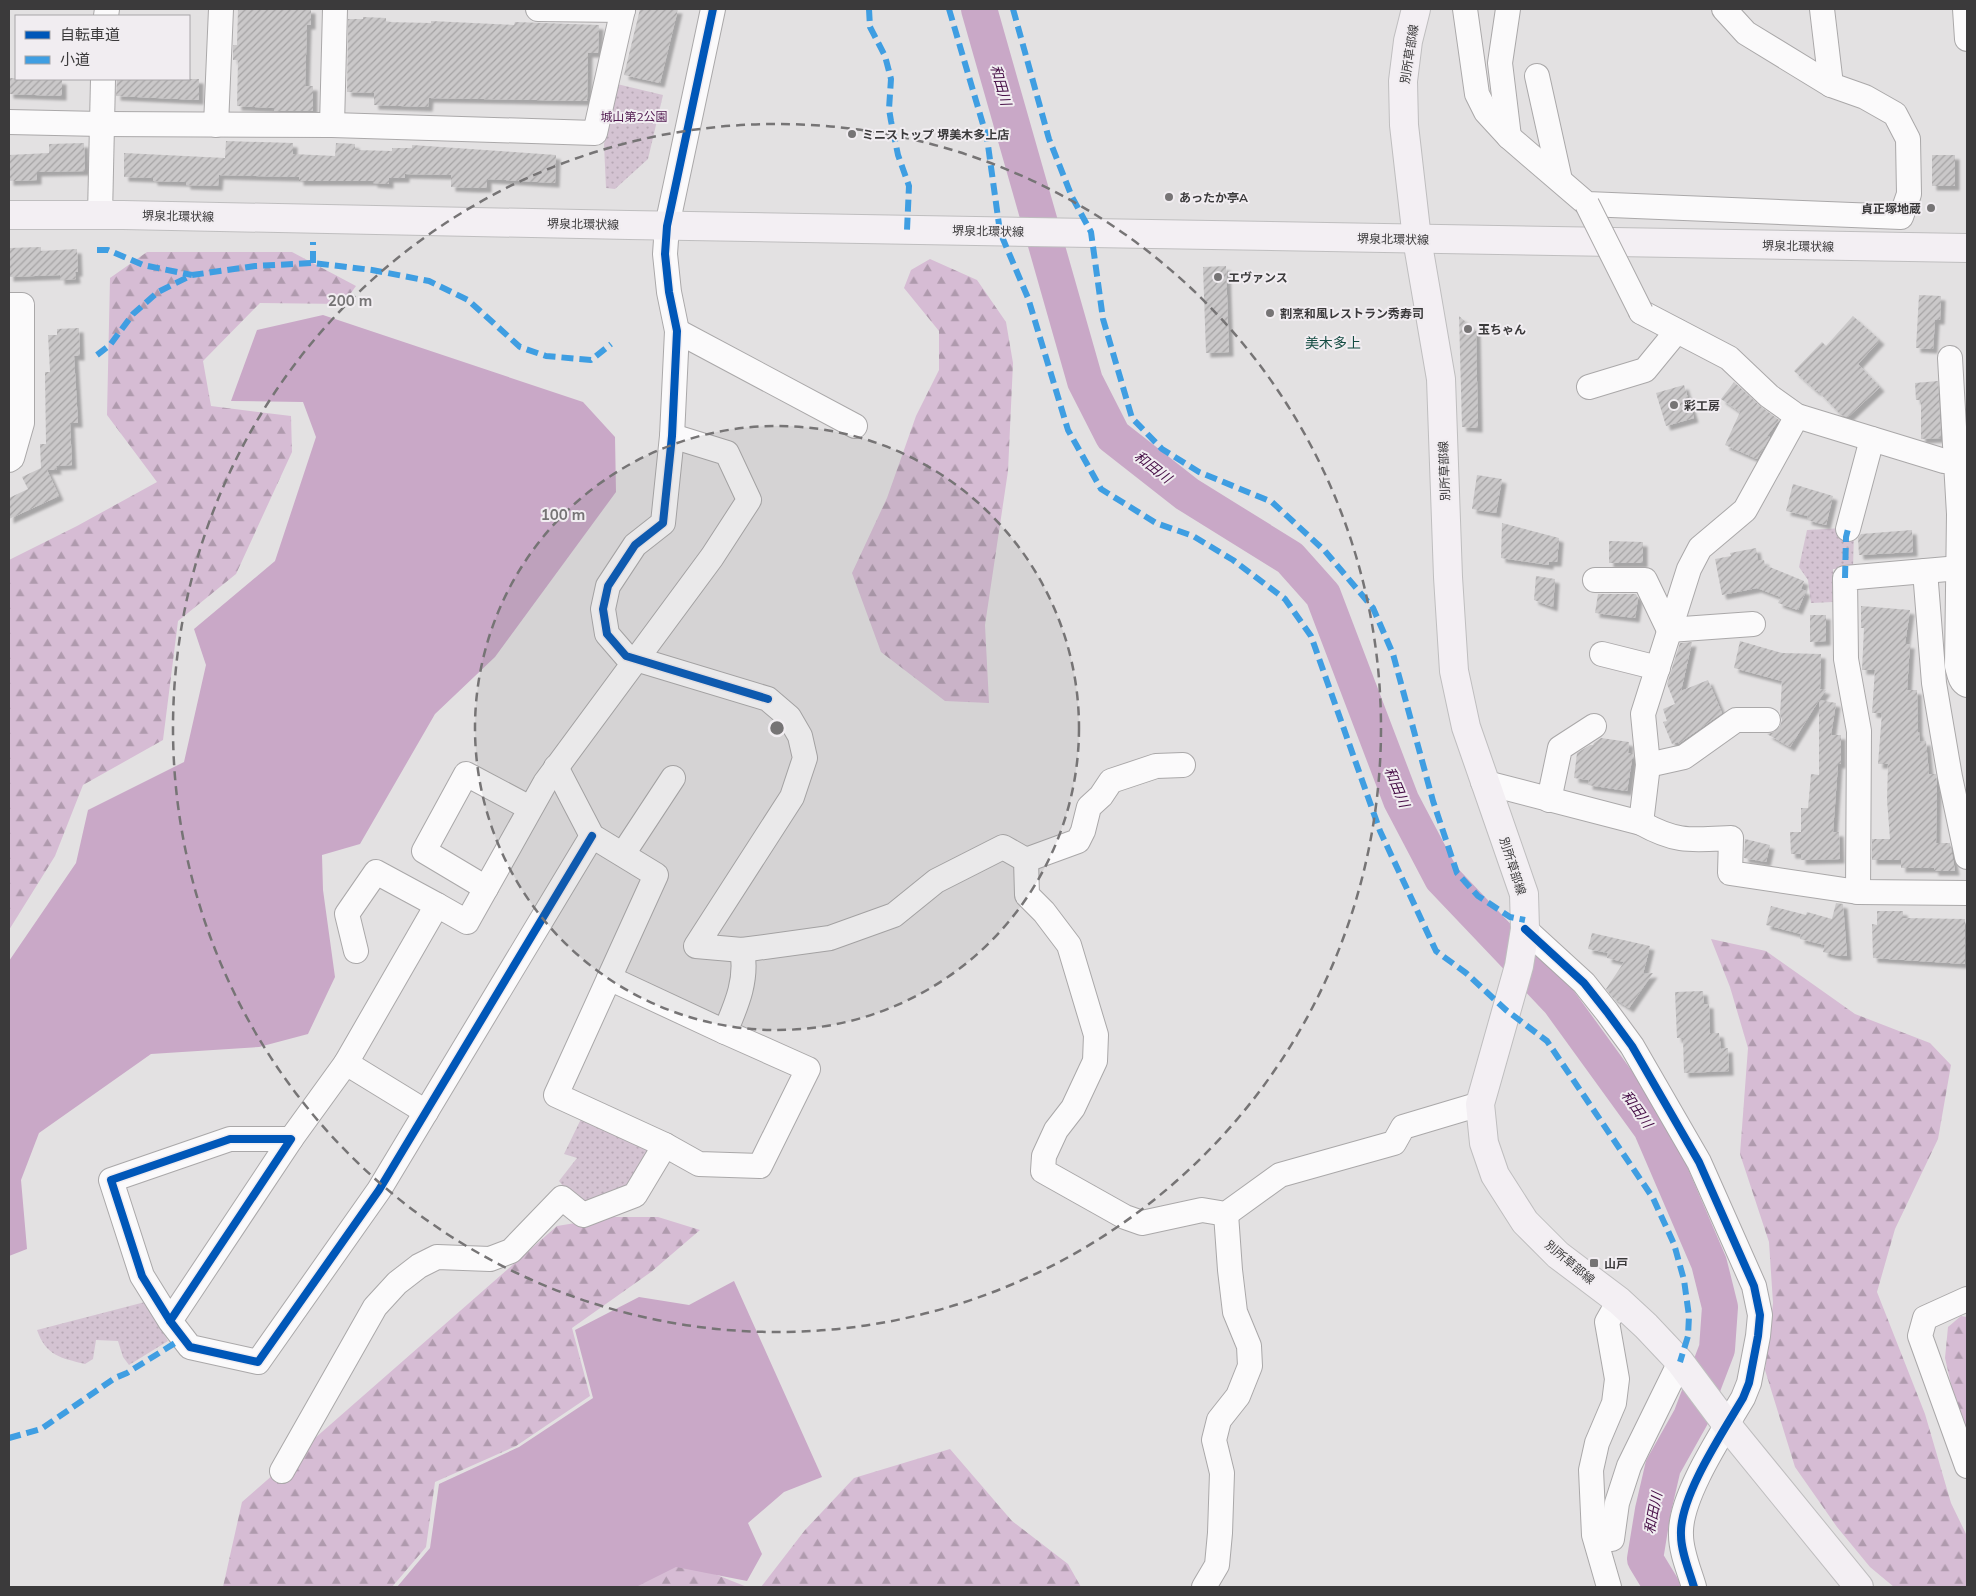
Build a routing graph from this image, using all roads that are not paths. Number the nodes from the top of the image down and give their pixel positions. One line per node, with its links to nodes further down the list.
1 (222, 9): 18 (street)
2 (335, 9): 19 (street)
3 (538, 9): 4 (street)
4 (623, 9): 19 (street)
5 (713, 9): 25 (street)
6 (1416, 9): 26 (main road, 別所草部線)
7 (1465, 9): 20 (street)
8 (1508, 9): 20 (street)
9 (1724, 9): 15 (street)
10 (1822, 9): 15 (street)
11 (1964, 9): 12 (street)
12 (1967, 39)
13 (1537, 76): 21 (street)
14 (103, 80): 17 (street)
15 (1831, 85): 22 (street)
16 (9, 122): 17 (street)
17 (101, 124): 18 (street); 24 (street)
18 (216, 125): 19 (street)
19 (332, 125)
20 (1509, 137): 21 (street)
21 (1560, 180): 22 (street)
22 (1587, 204): 30 (street, bridge)
23 (9, 215): 24 (main road, 堺泉北環状線)
24 (100, 215): 25 (main road, 堺泉北環状線)
25 (667, 226): 26 (main road, 堺泉北環状線); 29 (street)
26 (1417, 239): 27 (main road, 堺泉北環状線); 56 (main road, 別所草部線)
27 (1967, 248)
28 (9, 305): 34 (street)
29 (677, 330): 35 (street); 36 (street)
30 (1677, 331): 32 (street); 33 (street)
31 (1950, 358): 39 (street)
32 (1590, 387)
33 (1798, 416): 37 (street); 45 (street)
34 (16, 423): 38 (street)
35 (855, 426)
36 (672, 436): 47 (street); 47 (street)
37 (1872, 439): 39 (street); 40 (street)
38 (9, 460)
39 (1961, 462): 41 (street)
40 (1848, 529)
41 (1958, 568): 42 (street); 49 (street)
42 (1925, 571): 62 (street); 65 (street)
43 (1595, 580): 45 (street)
44 (1753, 624): 45 (street)
45 (1670, 630): 48 (street)
46 (1602, 654): 48 (street)
47 (635, 659): 54 (street); 69 (street)
48 (1658, 668): 53 (street)
49 (1967, 685)
50 (1768, 720): 53 (street)
51 (1594, 726): 57 (street)
52 (1183, 765): 63 (street)
53 (1648, 765): 59 (street)
54 (556, 767): 58 (street); 60 (street)
55 (674, 778): 61 (street)
56 (1483, 782): 57 (street); 68 (main road, 別所草部線)
57 (1549, 800): 59 (street)
58 (530, 808): 64 (street); 64 (street)
59 (1641, 823): 65 (street)
60 (592, 836): 61 (street); 75 (street)
61 (623, 854): 71 (street)
62 (1967, 857)
63 (1026, 860): 69 (street); 78 (street)
64 (486, 888): 67 (street)
65 (1858, 892): 66 (street)
66 (1967, 893)
67 (438, 905): 70 (street); 73 (street)
68 (1524, 934): 74 (main road, 別所草部線); 83 (street)
69 (742, 950): 72 (street)
70 (356, 952)
71 (609, 978): 72 (street); 77 (street)
72 (725, 1032): 77 (street)
73 (346, 1063): 75 (street); 76 (street)
74 (1480, 1104): 78 (street); 80 (main road, 別所草部線)
75 (426, 1112): 81 (street)
76 (291, 1138): 81 (street); 81 (street)
77 (664, 1145): 85 (street)
78 (1226, 1214): 87 (street)
79 (1967, 1298): 84 (street)
80 (1619, 1301): 82 (main road, 別所草部線); 88 (street)
81 (170, 1321)
82 (1682, 1365): 83 (main road, 別所草部線); 86 (street)
83 (1725, 1423): 89 (street); 90 (main road, 別所草部線)
84 (1967, 1466)
85 (282, 1471)
86 (1612, 1539)
87 (1204, 1587)
88 (1609, 1587)
89 (1694, 1587)
90 (1859, 1587)

